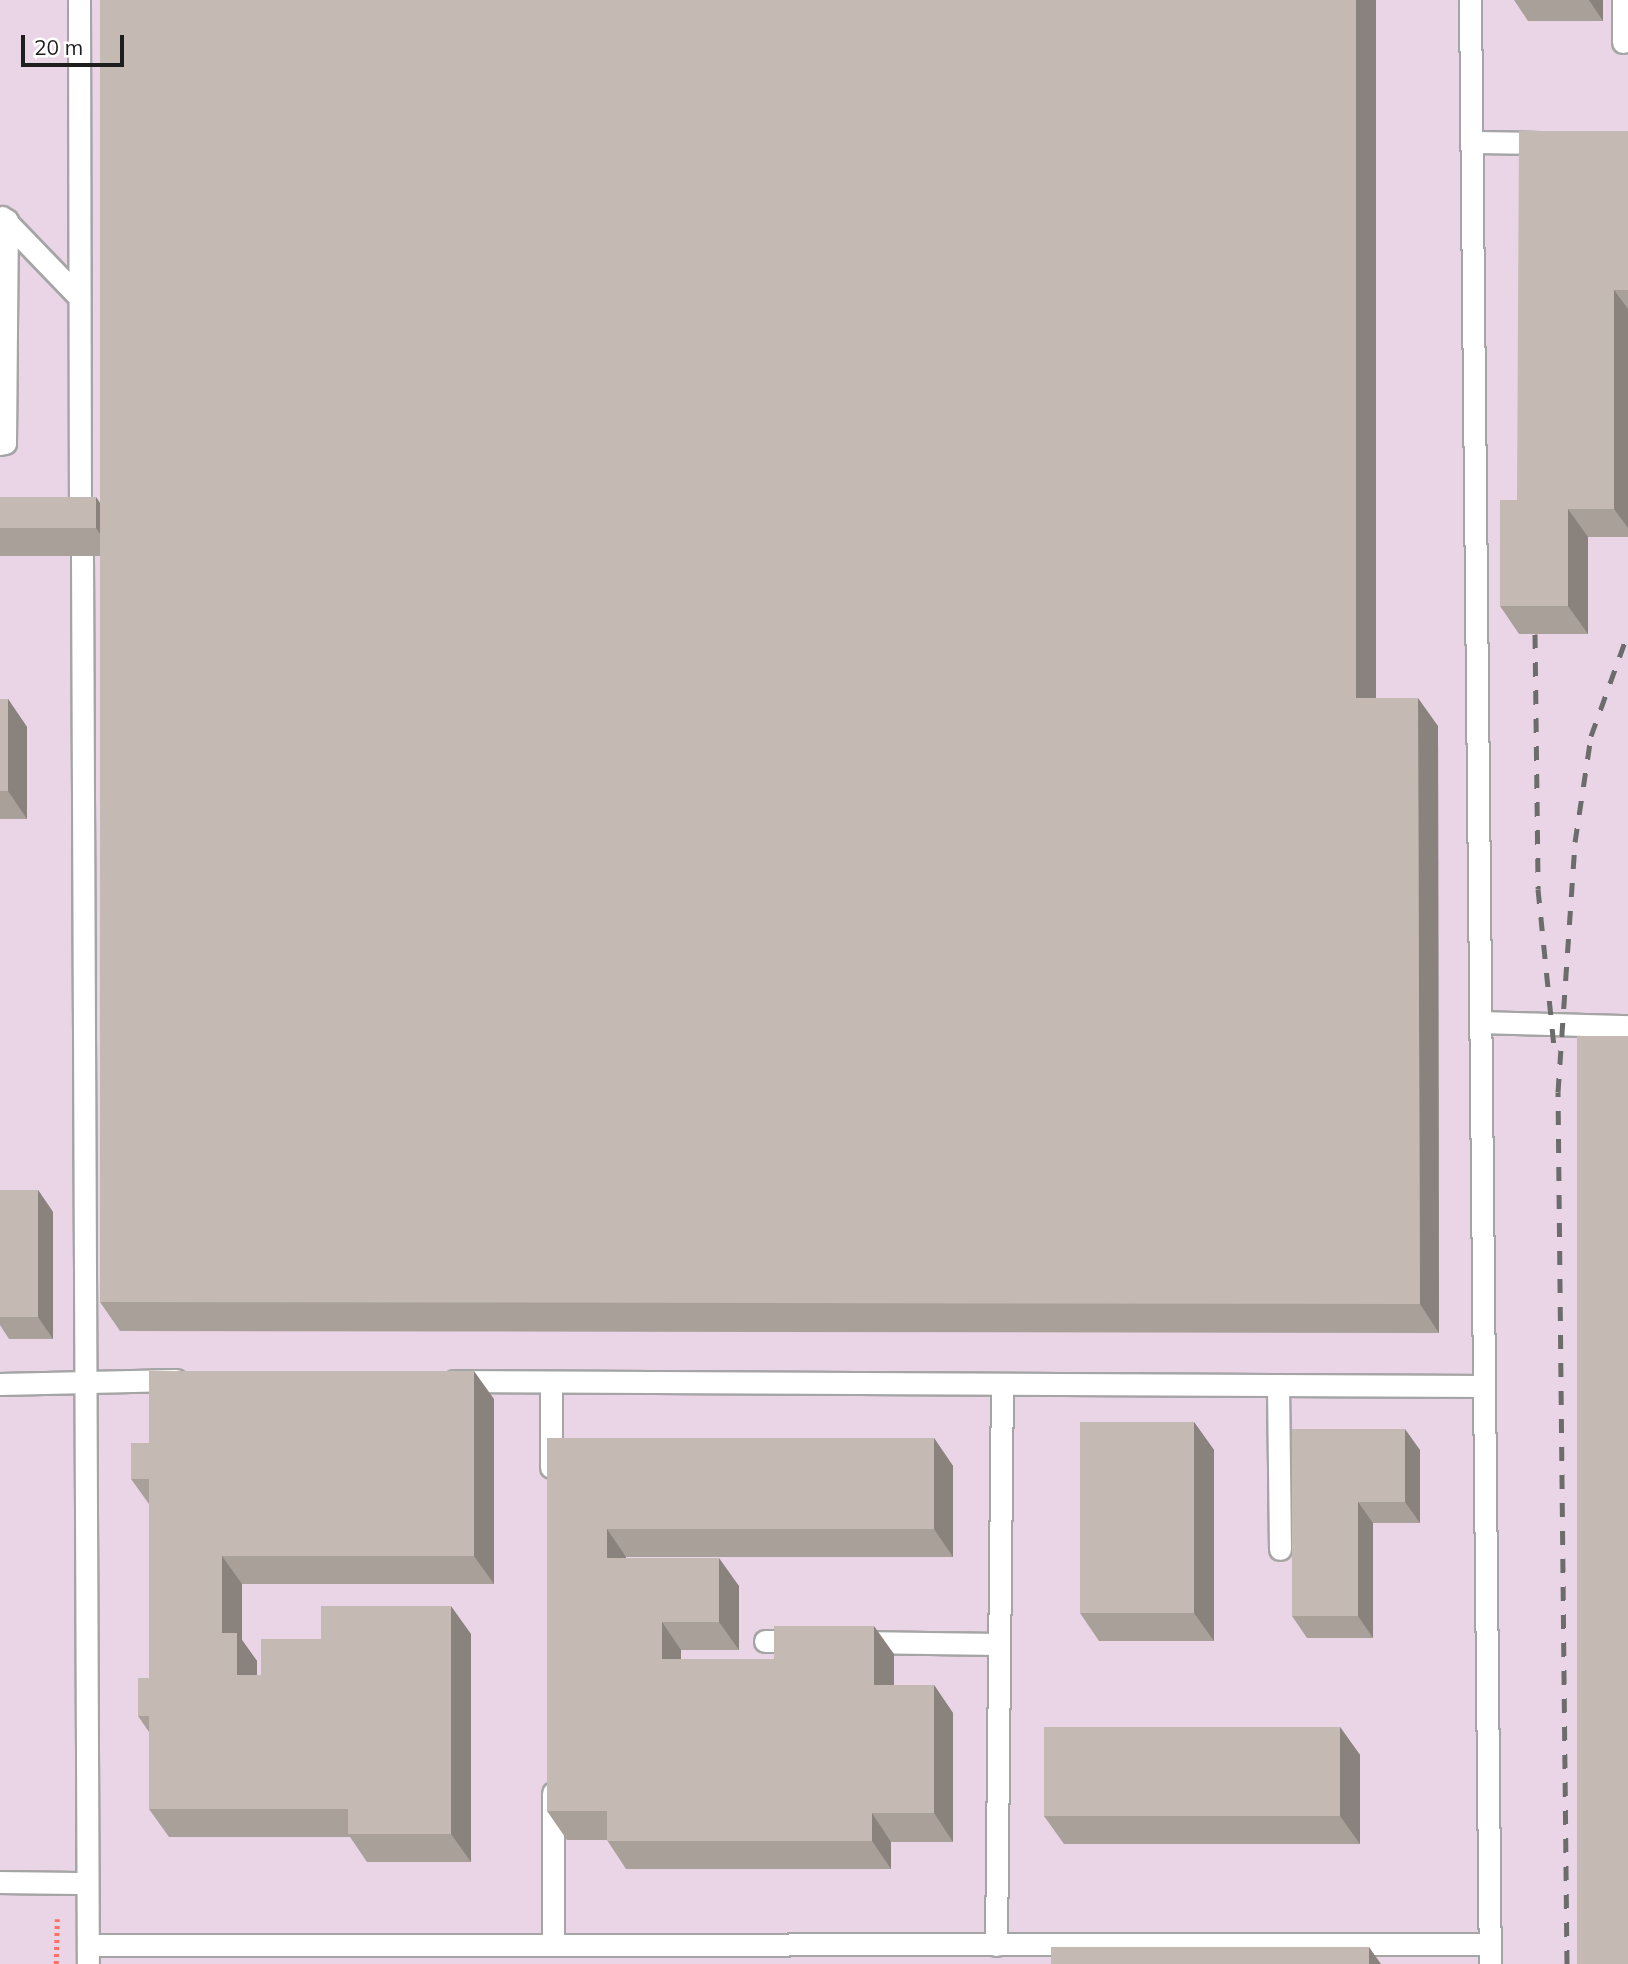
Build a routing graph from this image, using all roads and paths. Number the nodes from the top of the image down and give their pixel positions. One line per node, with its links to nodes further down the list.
1 (79, 0): 8 (lane)
2 (1470, 0): 5 (lane)
3 (1623, 0): 4 (lane)
4 (1623, 42)
5 (1472, 142): 6 (lane); 12 (lane)
6 (1563, 143)
7 (4, 218): 8 (lane); 9 (lane)
8 (79, 297): 10 (lane)
9 (0, 443)
10 (80, 525)
11 (82, 556): 14 (lane)
12 (1480, 1022): 13 (lane); 21 (lane)
13 (1628, 1026)
14 (85, 1380): 15 (lane); 18 (lane); 28 (lane)
15 (195, 1380)
16 (427, 1381): 17 (lane)
17 (551, 1382): 19 (lane); 22 (lane)
18 (0, 1384)
19 (1002, 1384): 20 (lane); 25 (lane)
20 (1278, 1385): 21 (lane); 23 (lane)
21 (1484, 1386): 31 (lane)
22 (551, 1492)
23 (1280, 1549)
24 (765, 1640): 25 (lane)
25 (999, 1644): 30 (lane)
26 (552, 1766): 29 (lane)
27 (0, 1882): 28 (lane)
28 (87, 1883): 32 (lane)
29 (553, 1945): 30 (lane); 32 (lane)
30 (996, 1945): 31 (lane)
31 (1490, 1954)
32 (88, 1955)

